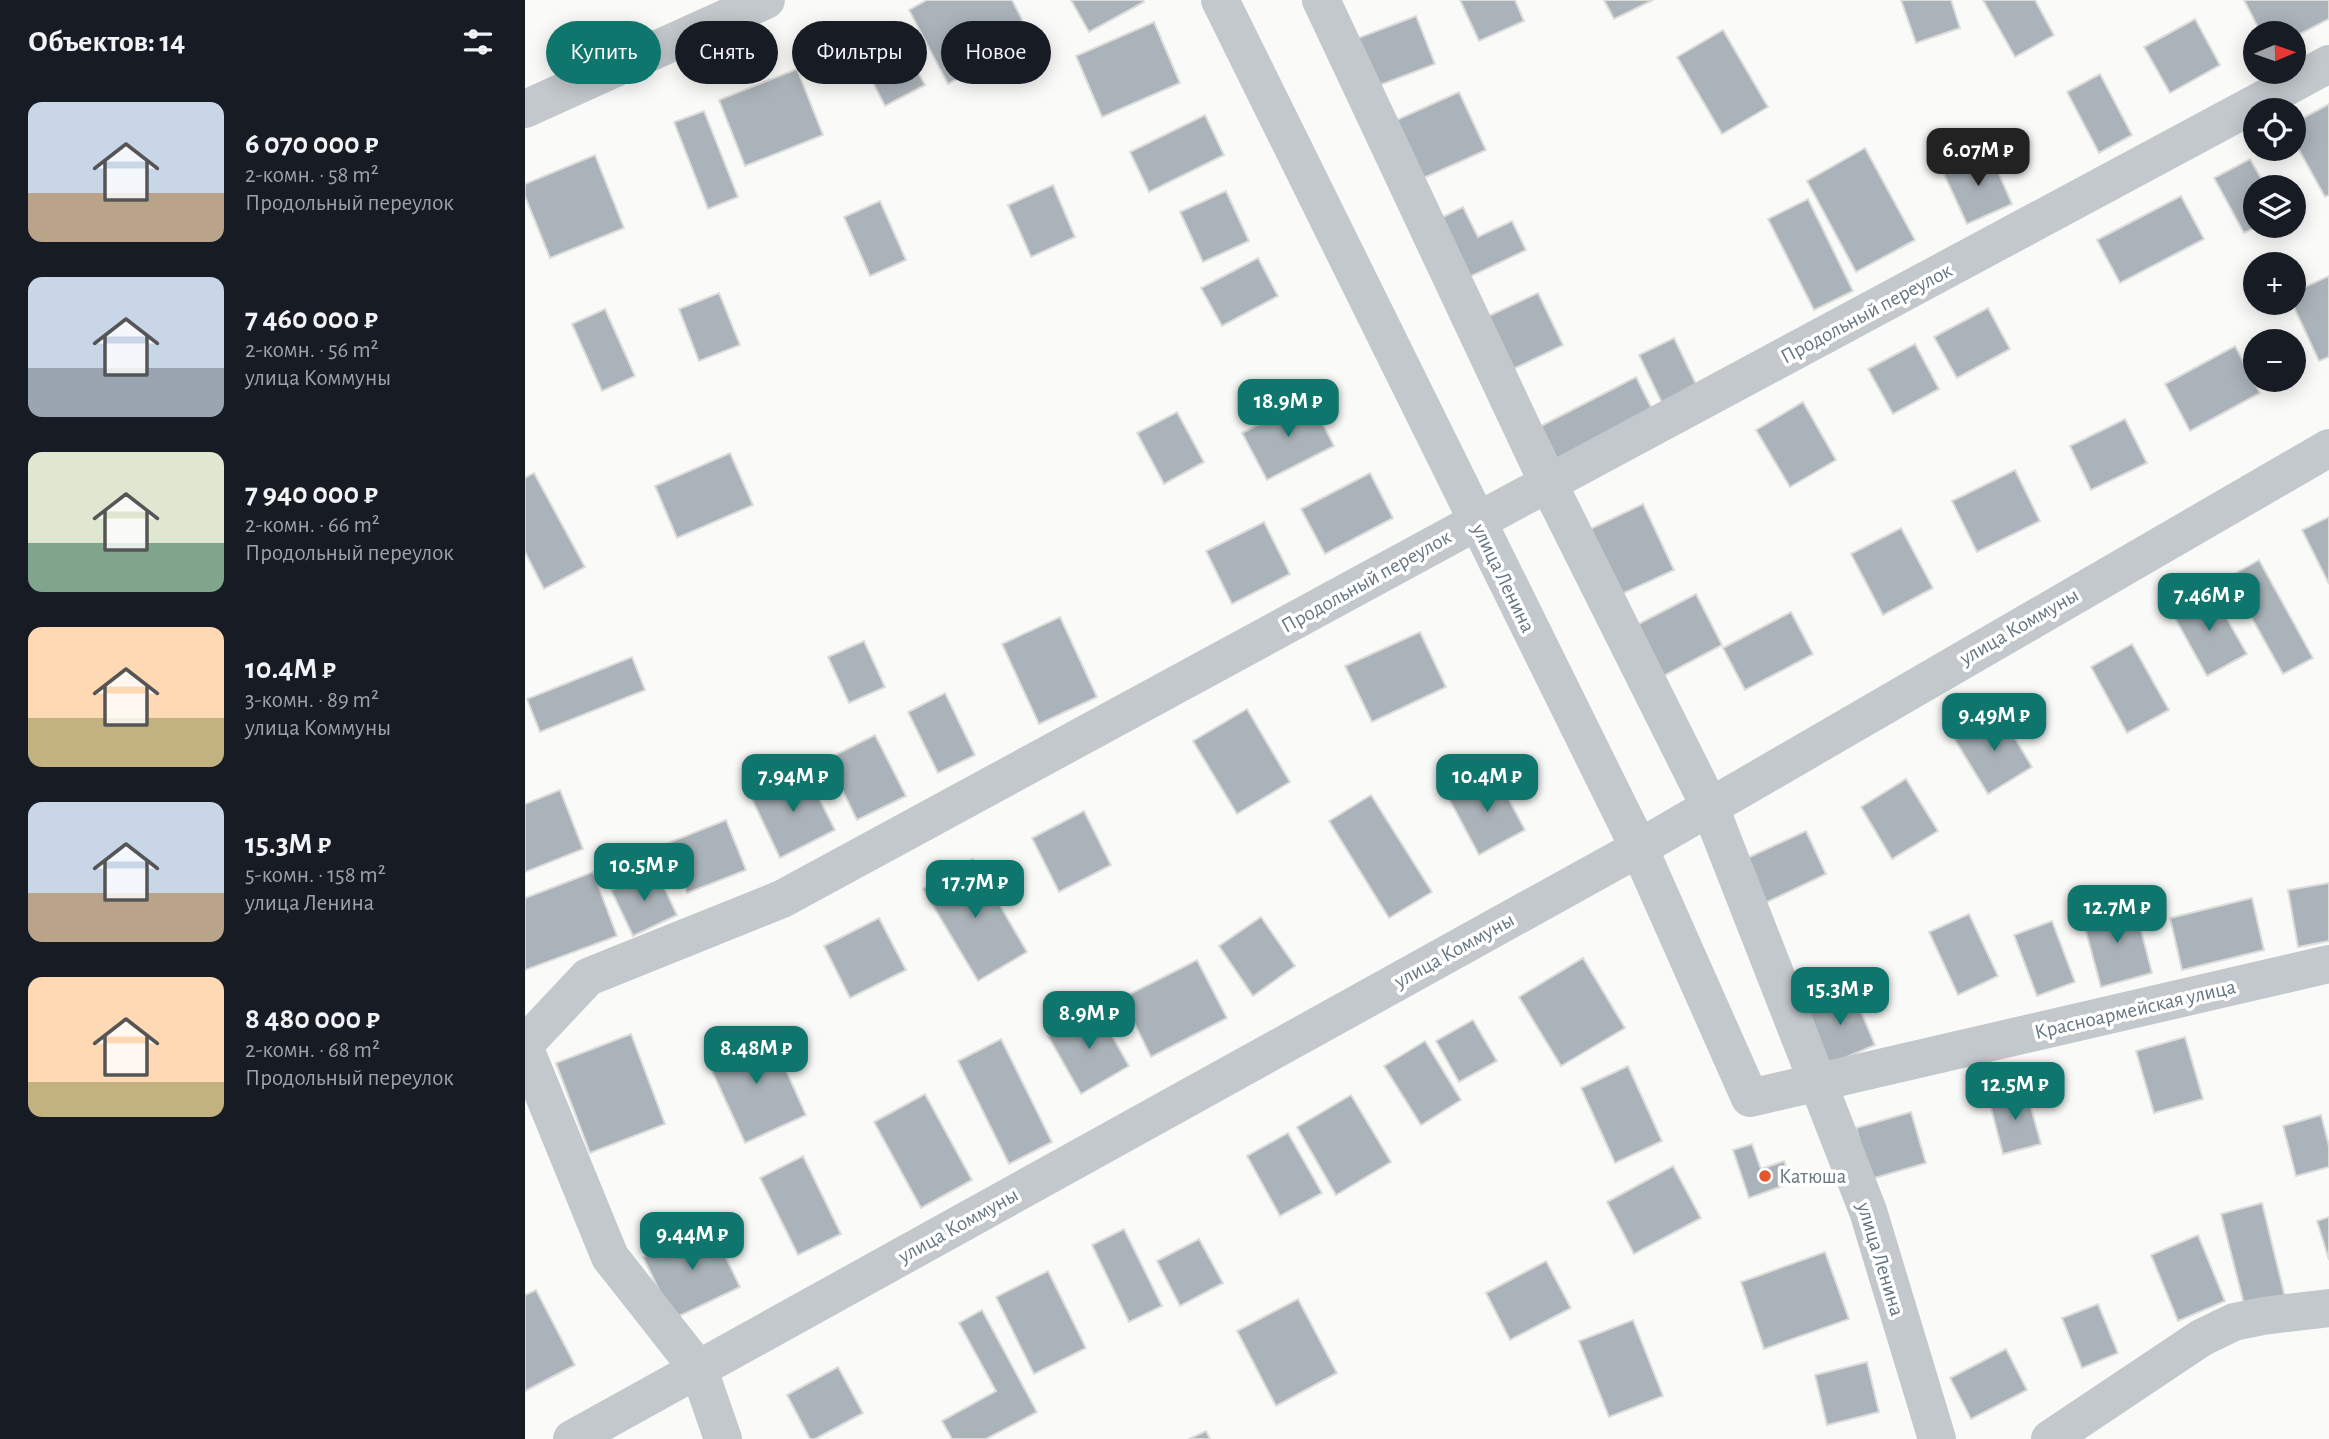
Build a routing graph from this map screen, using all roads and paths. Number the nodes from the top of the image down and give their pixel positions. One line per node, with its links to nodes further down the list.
1 (766, 0): 5 (street)
2 (1220, 0): 8 (street, улица Ленина)
3 (1321, 0): 7 (street, улица Ленина)
4 (2329, 64): 7 (street, Продольный переулок)
5 (525, 109)
6 (2329, 448): 9 (street, улица Коммуны)
7 (1548, 483): 8 (street, Продольный переулок); 9 (street, улица Ленина)
8 (1476, 522): 10 (street, улица Ленина); 12 (street, Продольный переулок)
9 (1709, 805): 10 (street, улица Коммуны); 13 (street, улица Ленина)
10 (1639, 848): 13 (street, улица Ленина); 15 (street, улица Коммуны)
11 (2329, 964): 13 (street, Красноармейская улица)
12 (525, 1047): 15 (street)
13 (1818, 1082): 18 (street, улица Ленина)
14 (2329, 1308): 19 (street)
15 (699, 1370): 16 (street, улица Коммуны); 17 (street)
16 (572, 1439)
17 (723, 1439)
18 (1937, 1439)
19 (2050, 1439)

